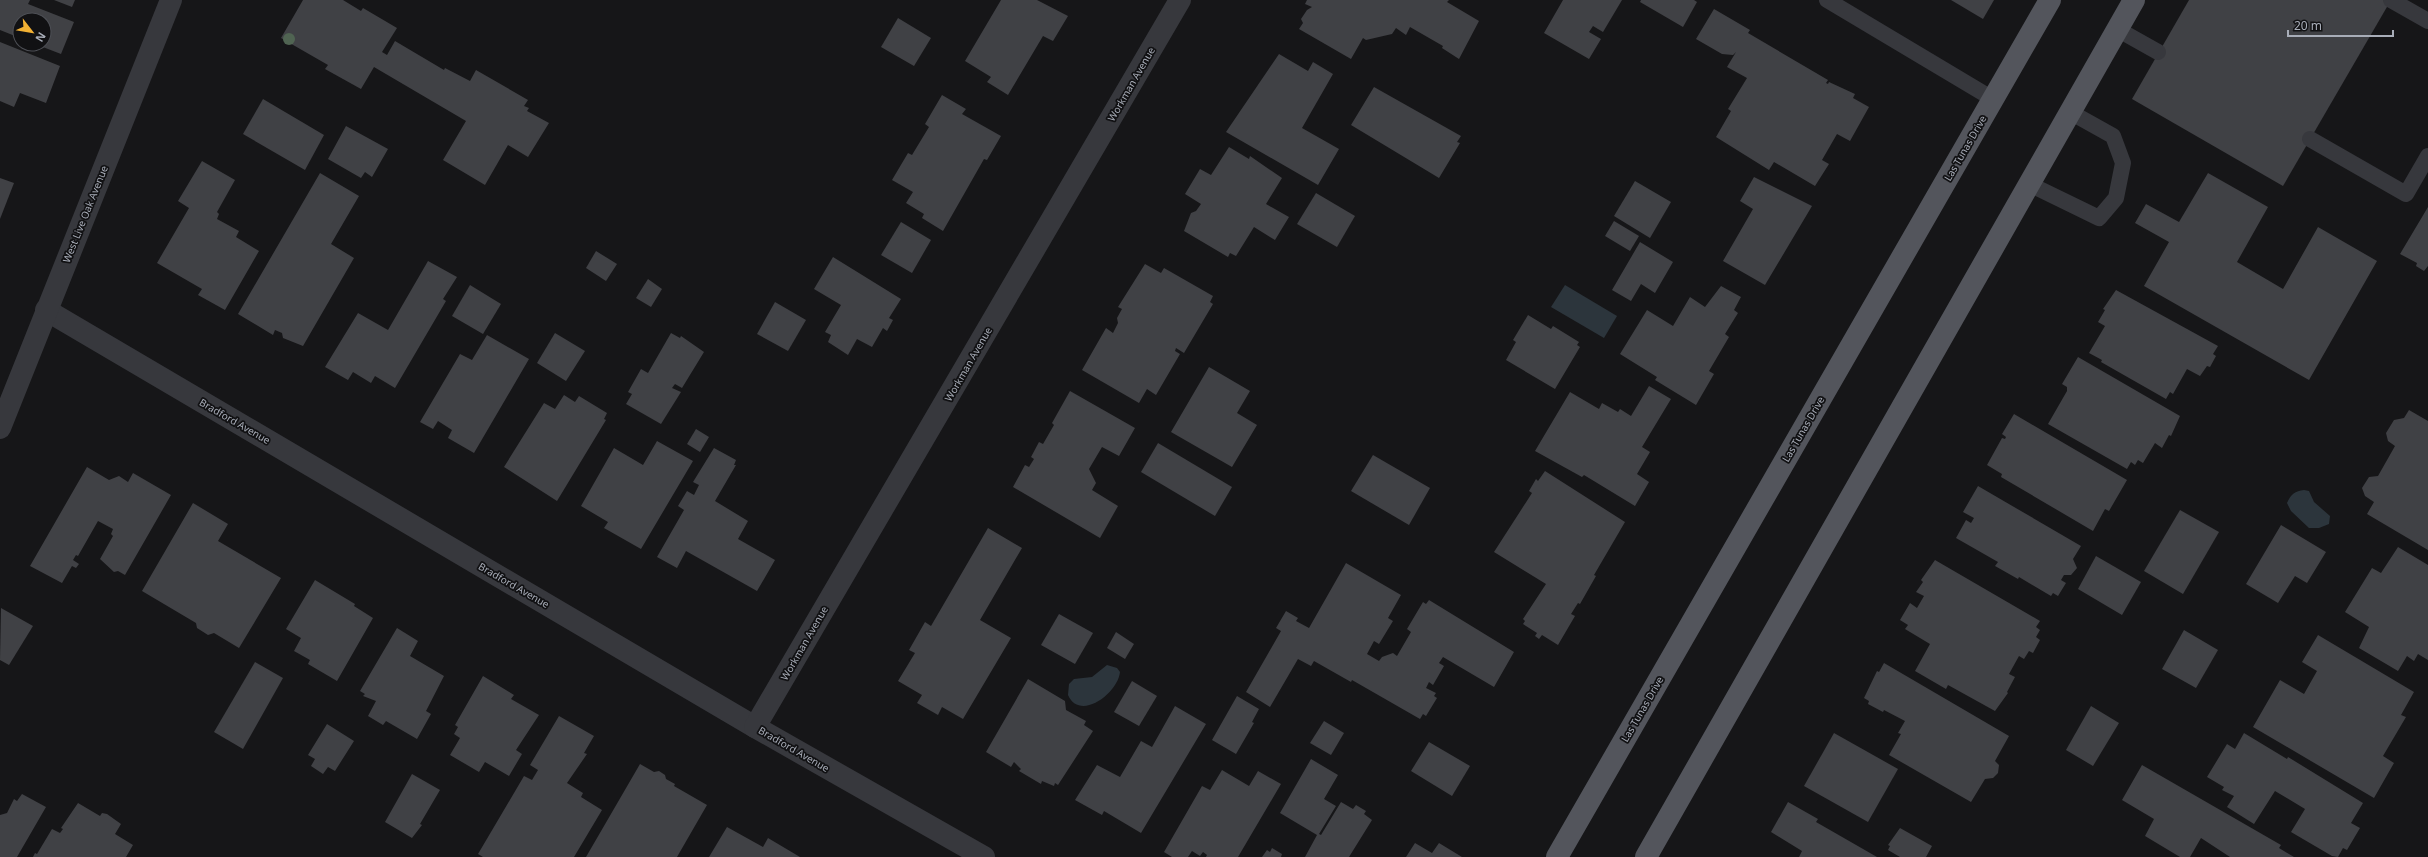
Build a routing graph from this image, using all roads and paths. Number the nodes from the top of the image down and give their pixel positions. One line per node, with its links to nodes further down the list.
1 (171, 0): 15 (street, West Live Oak Avenue)
2 (1180, 0): 17 (street, Workman Avenue)
3 (1827, 0): 10 (lane)
4 (2050, 0): 10 (main road, Las Tunas Drive)
5 (2134, 0): 8 (main road)
6 (2391, 0): 7 (lane)
7 (2428, 21)
8 (2117, 29): 9 (lane); 11 (main road)
9 (2158, 52)
10 (1993, 99): 19 (main road, Las Tunas Drive)
11 (2070, 112): 14 (main road); 14 (lane)
12 (2310, 139): 13 (lane)
13 (2428, 156)
14 (2029, 184): 20 (main road)
15 (46, 310): 16 (street, West Live Oak Avenue); 17 (street, Bradford Avenue)
16 (0, 428)
17 (755, 727): 18 (street, Bradford Avenue)
18 (984, 857)
19 (1557, 857)
20 (1646, 857)

